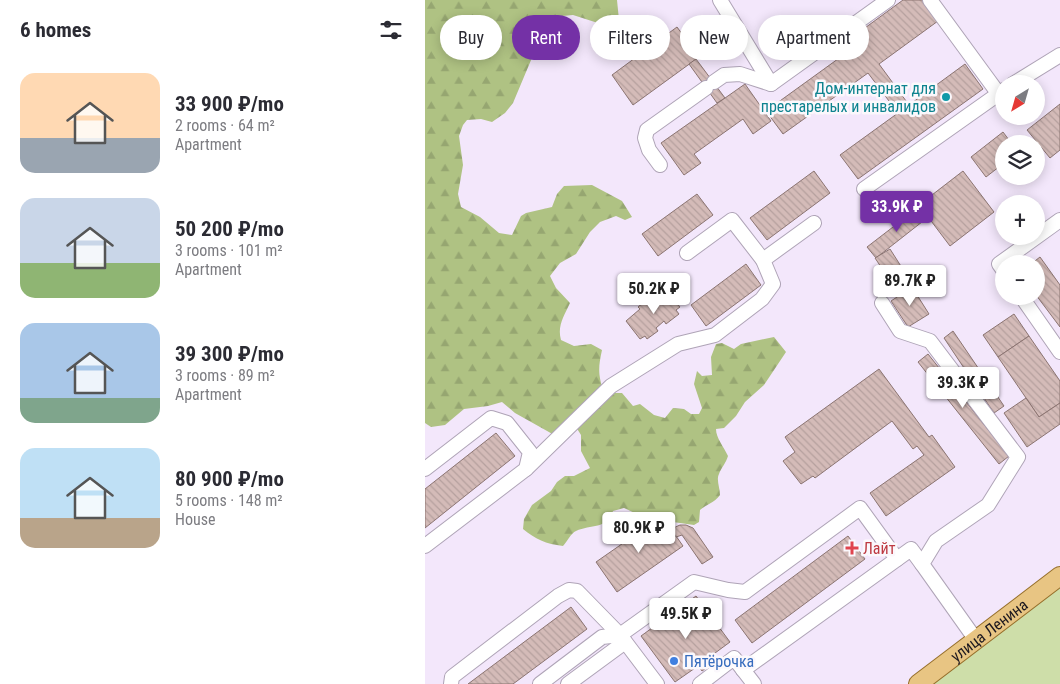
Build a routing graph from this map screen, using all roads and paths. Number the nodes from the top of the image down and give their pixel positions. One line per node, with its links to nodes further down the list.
1 (720, 0): 6 (street)
2 (888, 0): 6 (street)
3 (930, 0): 7 (street)
4 (1060, 55): 5 (street)
5 (1026, 75)
6 (771, 84): 9 (street)
7 (995, 84)
8 (995, 96): 10 (street)
9 (660, 165)
10 (864, 189)
11 (1060, 220): 14 (street)
12 (814, 223): 15 (street)
13 (687, 253): 15 (street)
14 (1011, 255)
15 (763, 260): 20 (street)
16 (882, 303): 23 (street)
17 (1027, 305): 18 (street)
18 (1060, 352)
19 (425, 469): 20 (street)
20 (526, 470): 21 (street)
21 (425, 546)
22 (897, 559): 23 (street); 25 (street); 27 (street)
23 (922, 564): 26 (street)
24 (1060, 576): 26 (main road, улица Ленина)
25 (622, 639): 28 (street); 29 (street); 30 (street); 31 (street)
26 (976, 640): 34 (main road, улица Ленина)
27 (743, 670): 32 (street); 33 (street)
28 (451, 684)
29 (540, 684)
30 (568, 684)
31 (657, 684)
32 (700, 684)
33 (754, 684)
34 (918, 684)

